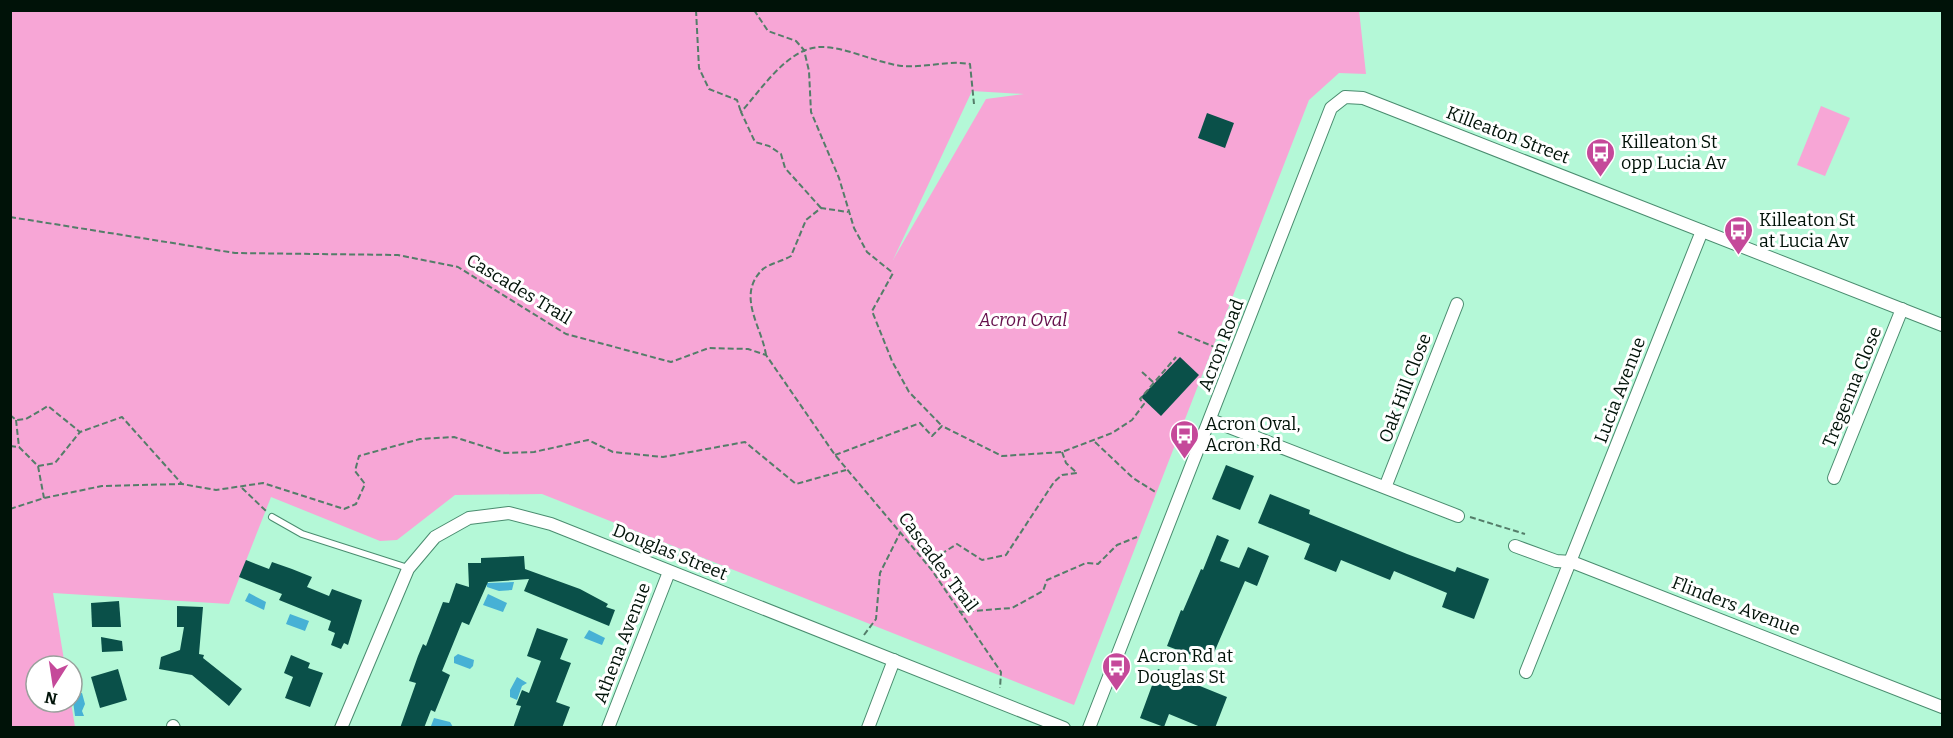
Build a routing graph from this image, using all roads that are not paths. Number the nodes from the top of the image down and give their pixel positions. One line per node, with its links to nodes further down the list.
1 (1331, 108): 2 (street, Killeaton Street); 6 (street, Acron Road)
2 (1702, 231): 4 (street, Killeaton Street); 12 (street, Lucia Avenue)
3 (1457, 304): 8 (street, Oak Hill Close)
4 (1902, 309): 5 (street, Killeaton Street); 7 (street, Tregenna Close)
5 (1942, 325)
6 (1211, 420): 8 (street); 22 (street, Acron Road)
7 (1834, 478)
8 (1386, 485): 9 (street)
9 (1458, 516)
10 (272, 517): 13 (lane)
11 (1515, 546): 12 (street, Flinders Avenue)
12 (1572, 562): 16 (street, Lucia Avenue); 17 (street, Flinders Avenue)
13 (408, 568): 14 (street, Douglas Street); 18 (street, Douglas Street)
14 (669, 572): 15 (street, Douglas Street); 19 (street, Athena Avenue)
15 (894, 660): 20 (street); 21 (street, Douglas Street)
16 (1526, 672)
17 (1942, 707)
18 (341, 728)
19 (608, 728)
20 (868, 728)
21 (1064, 728)
22 (1089, 728)

